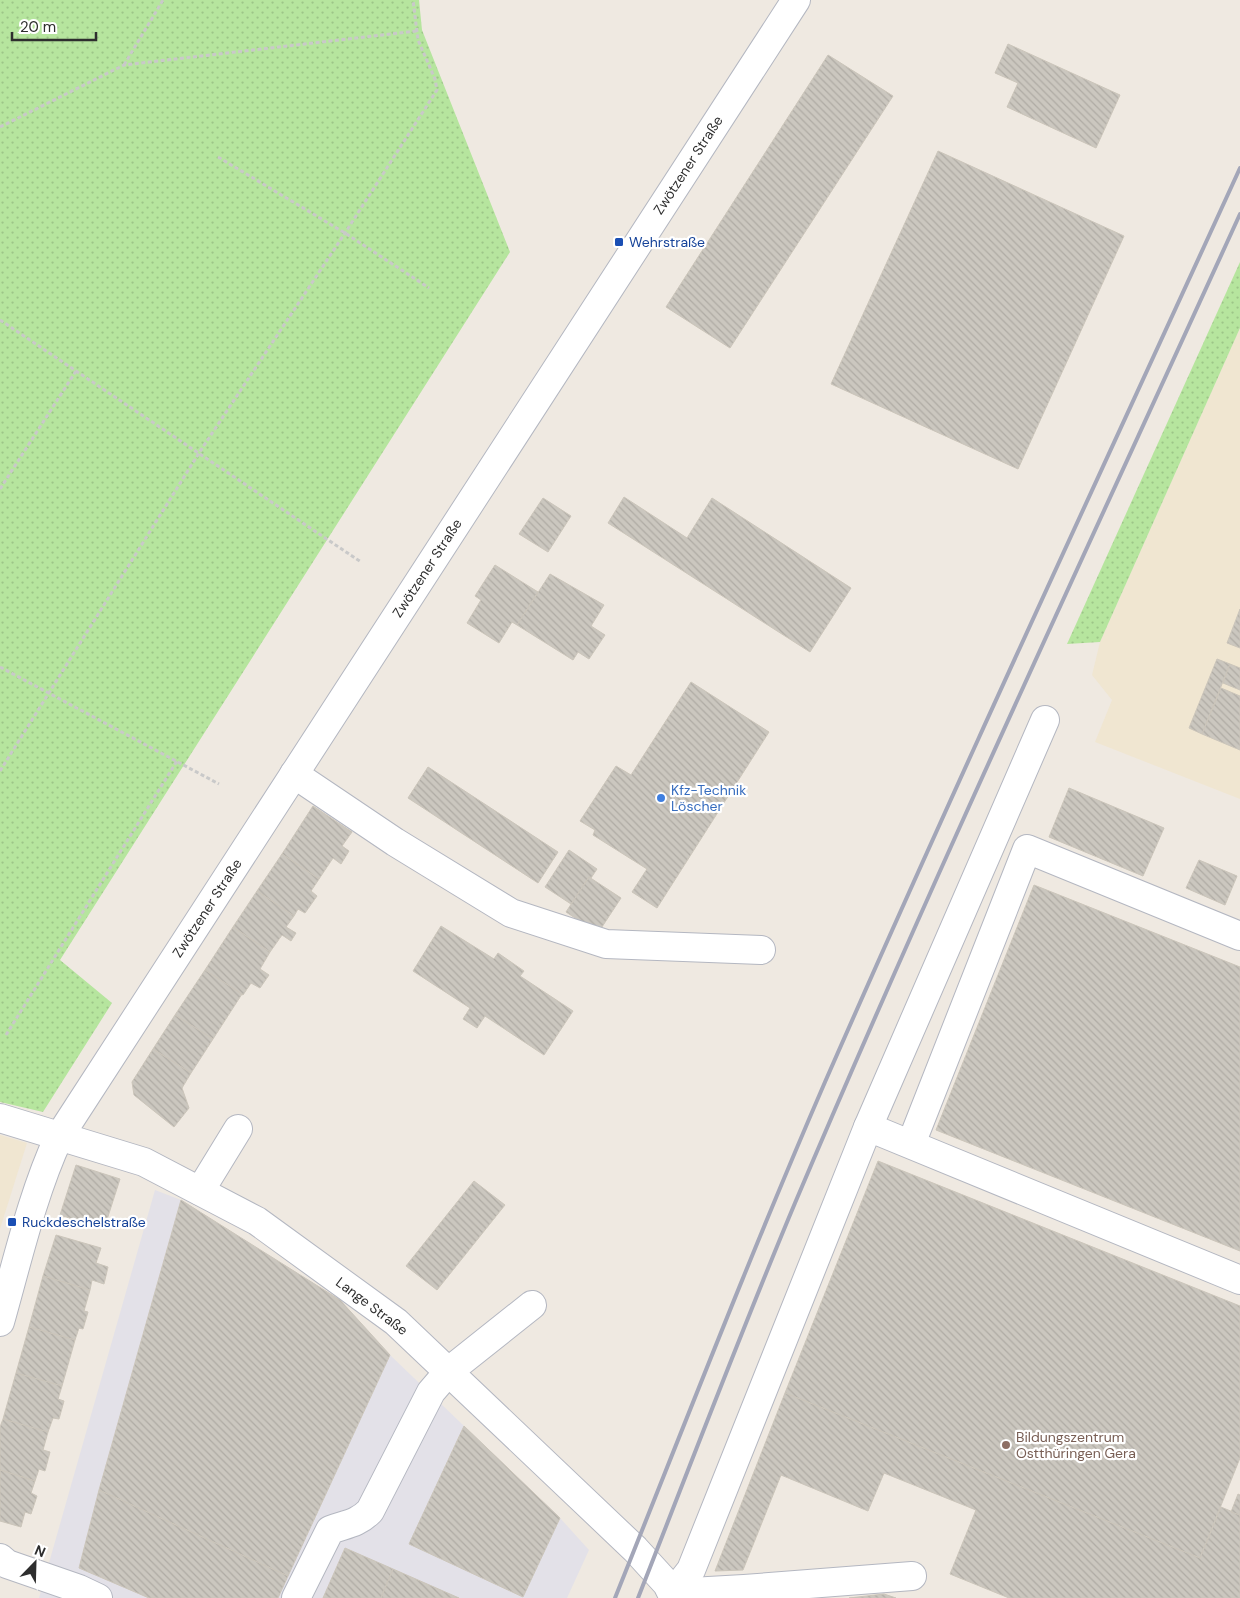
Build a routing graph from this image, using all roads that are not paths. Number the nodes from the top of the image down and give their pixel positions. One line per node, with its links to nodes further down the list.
1 (796, 0): 3 (street, Zwötzener Straße)
2 (1045, 720): 7 (street)
3 (294, 774): 5 (street); 9 (street, Zwötzener Straße)
4 (1240, 936): 10 (street)
5 (762, 950)
6 (0, 1118): 9 (street, Lange Straße)
7 (868, 1127): 10 (street); 18 (street)
8 (238, 1129): 11 (street)
9 (59, 1137): 11 (street, Lange Straße); 14 (street)
10 (911, 1144): 12 (street)
11 (200, 1191): 15 (street, Lange Straße)
12 (1240, 1280)
13 (532, 1305): 15 (street)
14 (0, 1322)
15 (449, 1372): 18 (street, Lange Straße); 20 (street)
16 (0, 1558): 19 (street)
17 (912, 1576): 18 (street)
18 (674, 1596)
19 (98, 1598)
20 (296, 1598)

